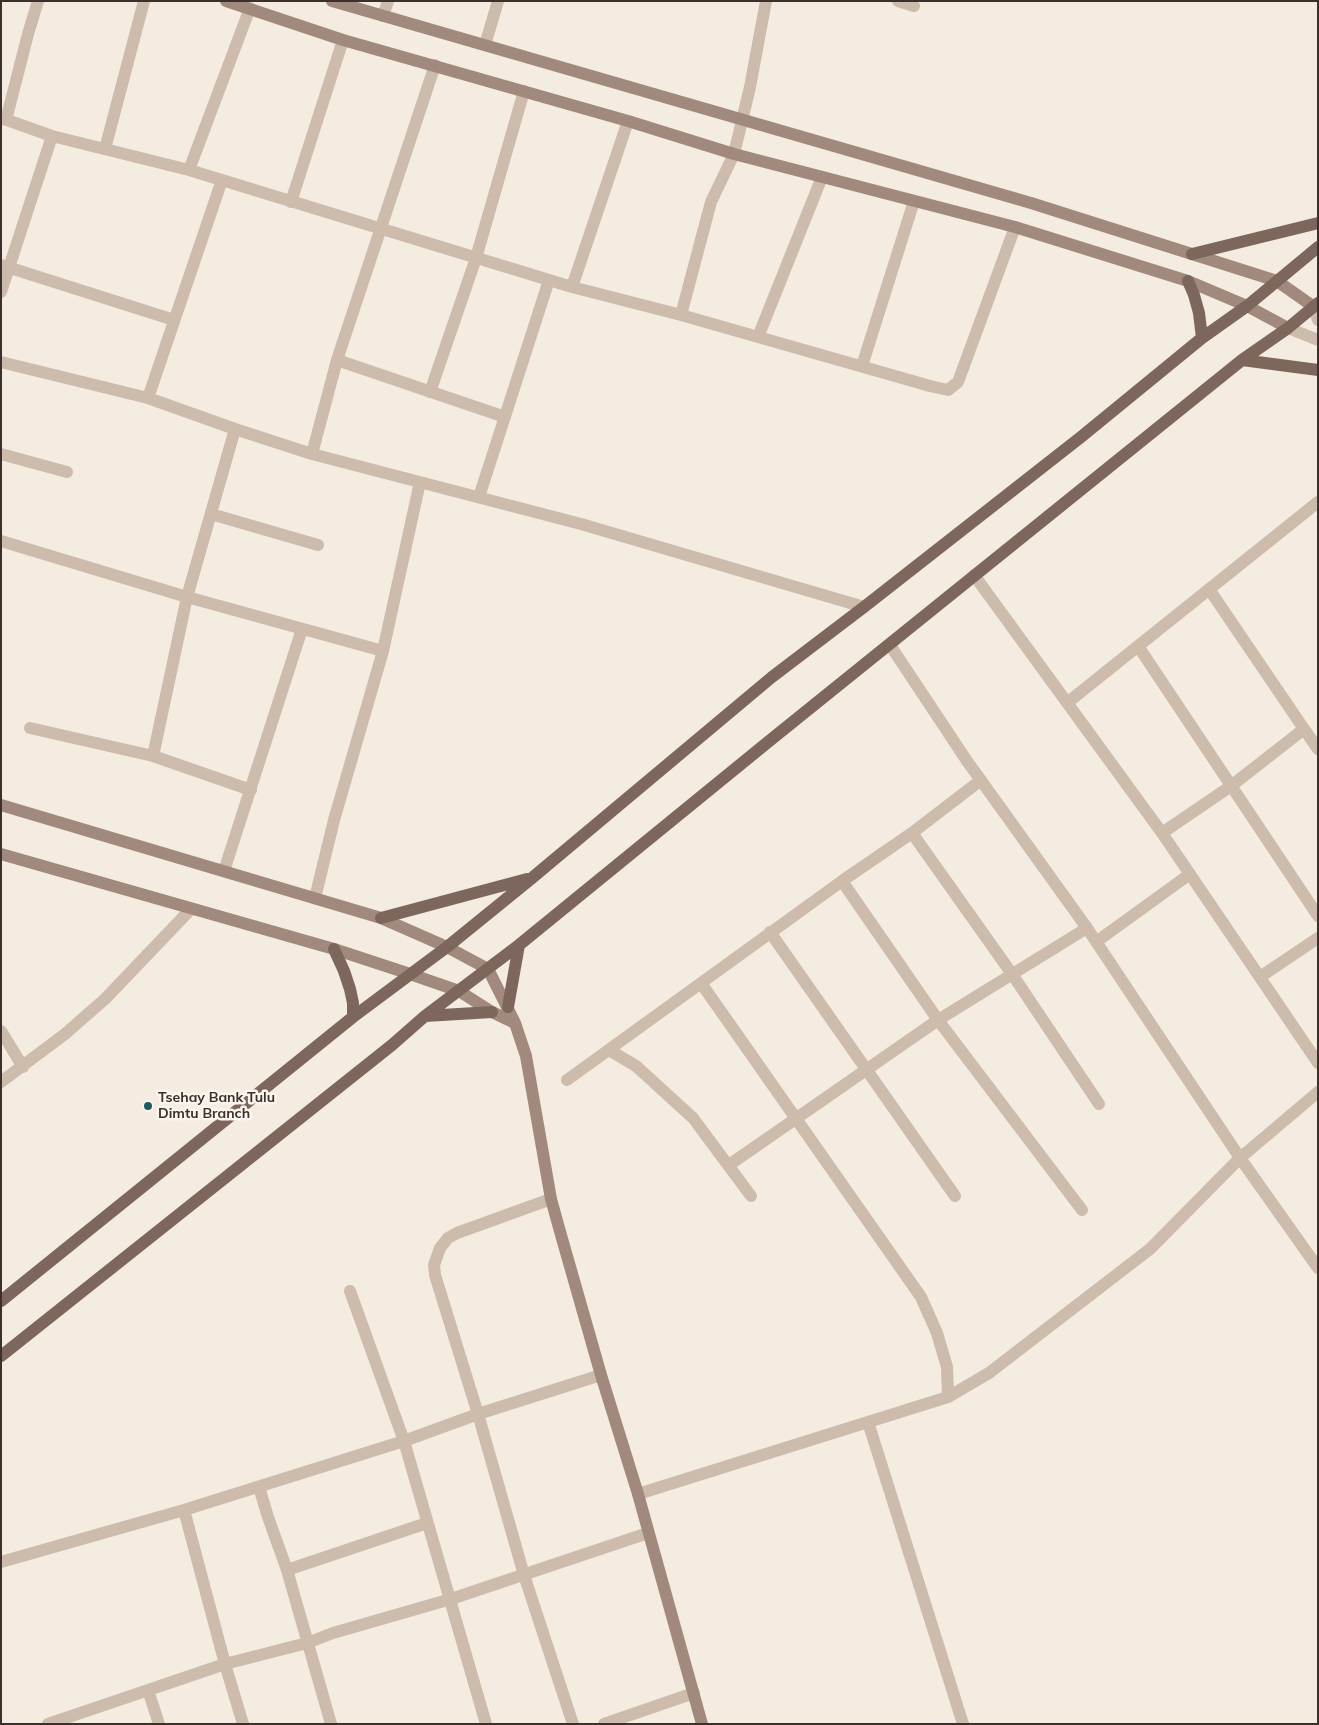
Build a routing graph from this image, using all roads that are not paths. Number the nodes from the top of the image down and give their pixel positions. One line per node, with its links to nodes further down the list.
1 (38, 1): 17 (street)
2 (144, 1): 20 (street)
3 (226, 1): 10 (street)
4 (332, 1): 11 (street)
5 (388, 1): 11 (street)
6 (498, 1): 13 (street)
7 (766, 1): 16 (street)
8 (898, 1): 9 (street)
9 (914, 6)
10 (250, 8): 12 (street); 22 (street)
11 (383, 16): 13 (street)
12 (344, 40): 14 (street); 26 (street)
13 (485, 45): 16 (street)
14 (435, 66): 15 (street); 29 (street)
15 (524, 91): 18 (street); 32 (street)
16 (742, 118): 21 (street); 31 (street)
17 (4, 119): 19 (street)
18 (628, 121): 21 (street); 37 (street)
19 (52, 136): 20 (street); 33 (street)
20 (105, 149): 22 (street)
21 (734, 154): 23 (street); 41 (street)
22 (188, 170): 24 (street)
23 (822, 177): 25 (street); 45 (street)
24 (222, 180): 26 (street); 42 (street)
25 (914, 201): 28 (street); 51 (street)
26 (291, 202): 29 (street)
27 (1318, 223): 31 (main road)
28 (1015, 227): 35 (street); 51 (street)
29 (380, 230): 32 (street); 48 (street)
30 (1318, 247): 36 (main road)
31 (1192, 254): 36 (street)
32 (476, 258): 34 (street); 53 (street)
33 (5, 266): 38 (street); 42 (street)
34 (548, 280): 37 (street); 55 (street)
35 (1188, 280): 40 (street); 46 (main road)
36 (1277, 281): 39 (street); 40 (main road)
37 (572, 287): 41 (street)
38 (1, 292)
39 (1316, 305): 43 (street); 44 (main road)
40 (1247, 306): 44 (street); 46 (main road)
41 (681, 315): 45 (street)
42 (174, 320): 54 (street)
43 (1318, 320)
44 (1288, 328): 47 (street); 49 (main road)
45 (758, 337): 51 (street)
46 (1202, 338): 69 (main road)
47 (1318, 340)
48 (337, 360): 53 (street); 58 (street)
49 (1242, 360): 52 (main road); 66 (main road)
50 (1, 362): 54 (street)
51 (862, 366)
52 (1318, 370)
53 (430, 392): 55 (street)
54 (148, 398): 56 (street)
55 (505, 417): 61 (street)
56 (235, 429): 58 (street); 63 (street)
57 (1, 454): 59 (street)
58 (312, 454): 60 (street)
59 (67, 472)
60 (420, 482): 61 (street); 73 (street)
61 (479, 497): 69 (street)
62 (1318, 502): 67 (street)
63 (212, 514): 65 (street); 68 (street)
64 (1, 541): 68 (street)
65 (318, 545)
66 (974, 576): 71 (main road); 74 (street)
67 (1209, 589): 72 (street); 76 (street)
68 (187, 597): 70 (street); 78 (street)
69 (864, 607): 88 (main road)
70 (302, 629): 73 (street); 81 (street)
71 (890, 645): 79 (street); 98 (main road)
72 (1138, 646): 74 (street); 80 (street)
73 (383, 651): 90 (street)
74 (1067, 703): 84 (street)
75 (30, 728): 78 (street)
76 (1304, 729): 77 (street); 80 (street)
77 (1318, 749)
78 (153, 756): 81 (street)
79 (981, 780): 83 (street); 94 (street)
80 (1231, 786): 84 (street); 92 (street)
81 (251, 790): 86 (street)
82 (1, 805): 86 (street)
83 (912, 833): 89 (street); 103 (street)
84 (1162, 833): 87 (street)
85 (1, 854): 91 (street)
86 (224, 871): 90 (street)
87 (1190, 874): 97 (street); 104 (street)
88 (532, 878): 93 (main road); 99 (main road)
89 (842, 881): 95 (street); 111 (street)
90 (315, 898): 93 (street)
91 (191, 909): 100 (street); 116 (street)
92 (1318, 916)
93 (381, 918): 99 (street)
94 (1087, 928): 97 (street); 103 (street)
95 (770, 932): 105 (street); 117 (street)
96 (1318, 938): 104 (street)
97 (1096, 942): 123 (street)
98 (519, 944): 101 (main road); 107 (main road)
99 (447, 947): 101 (street); 102 (main road)
100 (334, 950): 102 (street); 110 (main road)
101 (488, 969): 106 (main road); 107 (street)
102 (410, 974): 106 (street); 110 (main road)
103 (1012, 974): 111 (street); 121 (street)
104 (1260, 976): 115 (street)
105 (701, 982): 114 (street); 122 (street)
106 (459, 991): 108 (street); 109 (main road)
107 (508, 1007): 112 (street)
108 (492, 1012): 109 (main road); 112 (street)
109 (425, 1016): 132 (main road)
110 (353, 1017): 131 (main road)
111 (938, 1020): 117 (street); 128 (street)
112 (515, 1023): 127 (street)
113 (1, 1030): 116 (street)
114 (609, 1050): 118 (street); 124 (street)
115 (1318, 1063)
116 (23, 1067): 119 (street)
117 (866, 1070): 122 (street); 126 (street)
118 (567, 1080)
119 (1, 1082)
120 (1318, 1092): 123 (street)
121 (1099, 1104)
122 (795, 1119): 124 (street); 134 (street)
123 (1240, 1158): 129 (street); 134 (street)
124 (729, 1165): 125 (street)
125 (751, 1196)
126 (955, 1196)
127 (552, 1200): 133 (street); 135 (street)
128 (1082, 1210)
129 (1318, 1268)
130 (350, 1291): 137 (street)
131 (1, 1301)
132 (1, 1356)
133 (601, 1375): 135 (street); 139 (street)
134 (948, 1397): 136 (street)
135 (478, 1414): 137 (street); 145 (street)
136 (868, 1422): 139 (street); 159 (street)
137 (404, 1441): 138 (street); 141 (street)
138 (259, 1487): 140 (street); 144 (street)
139 (638, 1494): 142 (street)
140 (184, 1510): 143 (street); 148 (street)
141 (427, 1523): 144 (street); 146 (street)
142 (648, 1533): 145 (street); 150 (street)
143 (1, 1562)
144 (287, 1570): 147 (street)
145 (524, 1575): 146 (street); 156 (street)
146 (451, 1599): 147 (street); 155 (street)
147 (307, 1643): 148 (street); 154 (street)
148 (225, 1664): 149 (street); 153 (street)
149 (148, 1690): 151 (street); 152 (street)
150 (694, 1693): 157 (street); 158 (street)
151 (48, 1724)
152 (159, 1724)
153 (243, 1724)
154 (330, 1724)
155 (486, 1724)
156 (573, 1724)
157 (604, 1724)
158 (702, 1724)
159 (963, 1724)

